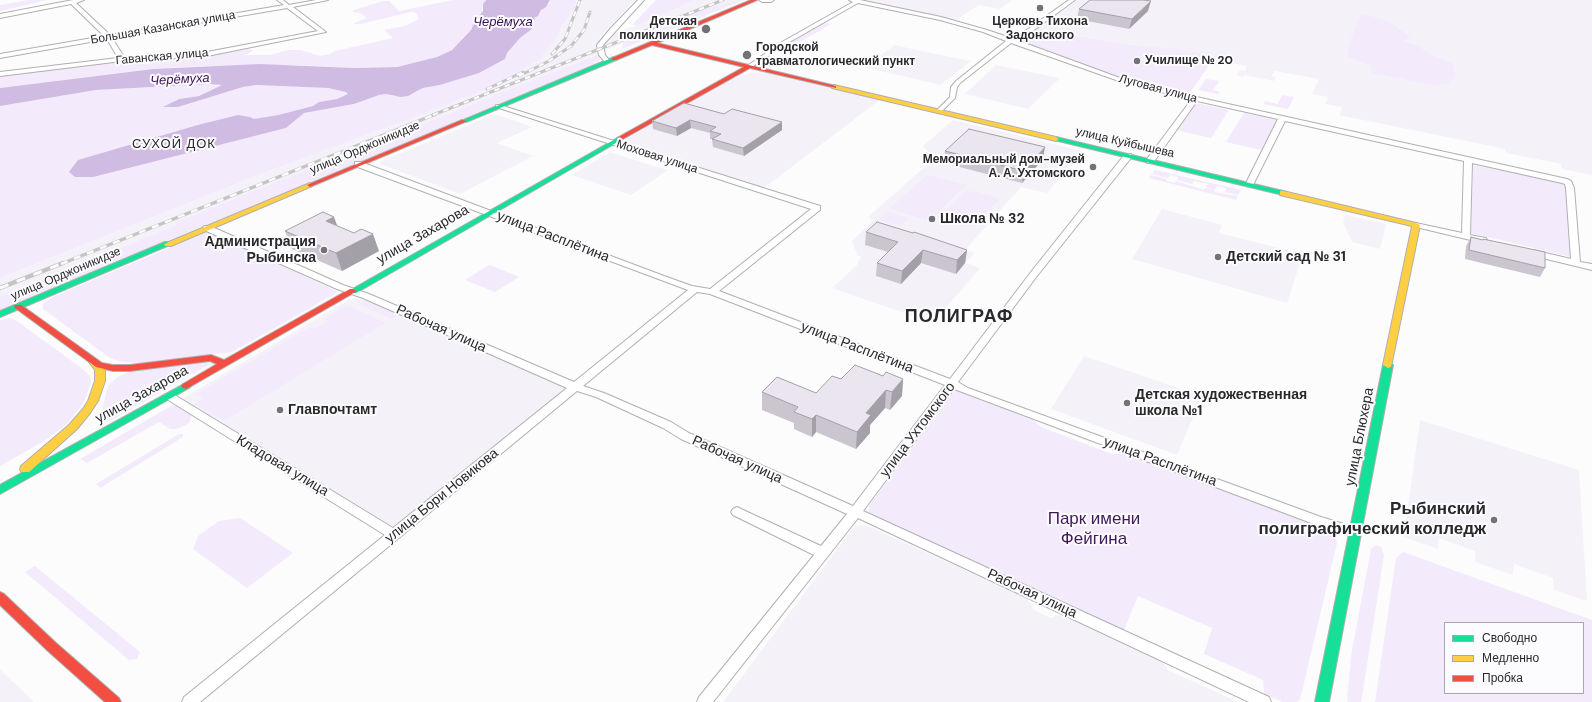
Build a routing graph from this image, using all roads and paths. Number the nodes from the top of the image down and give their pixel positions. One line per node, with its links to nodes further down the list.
1 (81, 0): 10 (street)
2 (280, 0): 11 (street)
3 (325, 0): 11 (street, Большая Казанская улица)
4 (641, 0): 18 (street)
5 (755, 0): 15 (street, улица Орджоникидзе)
6 (762, 0): 7 (street)
7 (771, 0)
8 (1072, 0): 14 (street)
9 (855, 1): 14 (street, Луговая улица); 19 (street, улица Захарова)
10 (72, 2): 12 (street); 13 (street)
11 (289, 6): 13 (street, Большая Казанская улица); 17 (street, Гаванская улица)
12 (0, 16)
13 (108, 37): 16 (street, Большая Казанская улица); 17 (street)
14 (1013, 40): 21 (street, Луговая улица); 23 (street)
15 (651, 43): 18 (street, улица Орджоникидзе); 19 (street, улица Куйбышева)
16 (0, 56)
17 (122, 60): 20 (street, Гаванская улица)
18 (607, 61): 22 (street, улица Орджоникидзе)
19 (750, 66): 23 (street, улица Куйбышева); 25 (street, улица Захарова)
20 (0, 74)
21 (1195, 99): 24 (street, Луговая улица); 28 (street)
22 (498, 106): 25 (street, Моховая улица); 29 (street, улица Орджоникидзе)
23 (940, 111): 26 (street, улица Куйбышева)
24 (1282, 119): 27 (street, Луговая улица); 30 (street)
25 (612, 143): 31 (street, улица Захарова); 41 (street, Моховая улица)
26 (1128, 156): 28 (street, улица Куйбышева); 47 (street, улица Ухтомского)
27 (1468, 160): 34 (street); 37 (street, Луговая улица)
28 (1150, 161): 30 (street, улица Куйбышева)
29 (358, 164): 31 (street, улица Расплётина); 33 (street, улица Орджоникидзе)
30 (1249, 185): 32 (street, улица Куйбышева)
31 (488, 213): 39 (street, улица Расплётина); 40 (street, улица Захарова)
32 (1416, 224): 34 (street, улица Куйбышева); 54 (street, улица Блюхера)
33 (206, 228): 40 (street, Рабочая улица); 42 (street, улица Орджоникидзе)
34 (1466, 236): 35 (street, улица Куйбышева)
35 (1490, 242)
36 (1525, 251): 37 (street)
37 (1576, 263): 38 (street)
38 (1592, 267)
39 (695, 289): 41 (street, улица Расплётина); 48 (street, улица Бори Новикова)
40 (352, 292): 45 (street, улица Захарова); 48 (street, Рабочая улица)
41 (712, 292): 47 (street, улица Расплётина)
42 (18, 307): 43 (street, улица Орджоникидзе); 44 (street)
43 (0, 314)
44 (94, 362): 46 (street); 49 (street)
45 (226, 364): 46 (street); 50 (street, улица Захарова)
46 (140, 367): 49 (street)
47 (953, 384): 53 (street, улица Ухтомского); 54 (street, улица Расплётина)
48 (575, 387): 53 (street, Рабочая улица); 55 (street, улица Бори Новикова)
49 (98, 390): 51 (street)
50 (169, 396): 51 (street, улица Захарова); 55 (street, Кладовая улица)
51 (0, 490)
52 (737, 512): 56 (street)
53 (855, 513): 56 (street, улица Ухтомского); 61 (street, Рабочая улица)
54 (1356, 532): 62 (street, улица Блюхера)
55 (395, 535): 59 (street, улица Бори Новикова)
56 (823, 553): 60 (street, улица Ухтомского)
57 (0, 597): 58 (street)
58 (114, 702)
59 (189, 702)
60 (704, 702)
61 (1264, 702)
62 (1322, 702)

